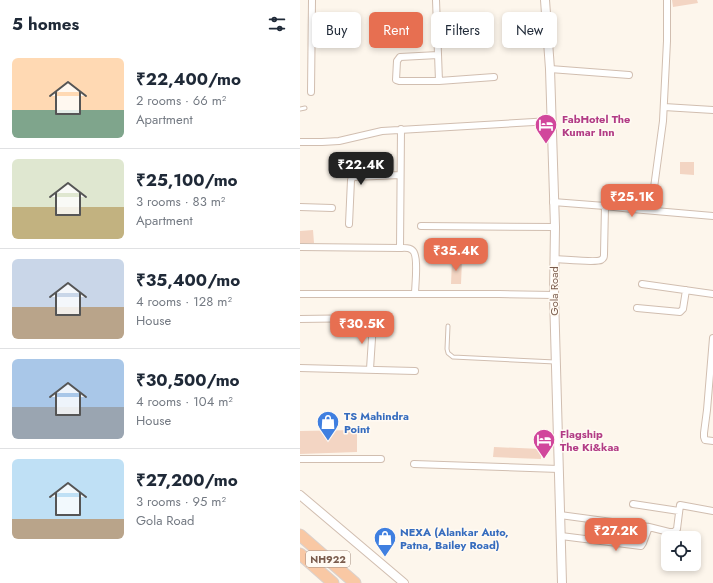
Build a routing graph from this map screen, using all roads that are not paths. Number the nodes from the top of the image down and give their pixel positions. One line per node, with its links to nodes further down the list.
1 (312, 0): 10 (street)
2 (436, 0): 5 (street)
3 (545, 0): 6 (street, Gola Road)
4 (667, 0): 11 (street)
5 (438, 56): 9 (street); 9 (street)
6 (550, 69): 7 (street); 15 (street, Gola Road)
7 (629, 75)
8 (494, 77): 9 (street)
9 (439, 81)
10 (311, 92)
11 (664, 107): 14 (street); 23 (street)
12 (304, 108): 13 (lane)
13 (300, 109)
14 (713, 110)
15 (551, 121): 16 (street); 19 (street, Gola Road)
16 (401, 129): 17 (street); 18 (street)
17 (300, 142)
18 (400, 175): 25 (street); 29 (street)
19 (553, 202): 20 (street); 27 (street, Gola Road)
20 (605, 206): 23 (street); 30 (street)
21 (300, 207): 22 (street)
22 (332, 208)
23 (651, 210): 24 (street)
24 (713, 216)
25 (349, 224)
26 (421, 226): 27 (street)
27 (555, 227): 30 (street, Gola Road)
28 (300, 247): 29 (street)
29 (400, 248): 34 (street)
30 (554, 259): 36 (street, Gola Road)
31 (642, 284): 32 (street)
32 (686, 290): 35 (street); 37 (street)
33 (300, 294): 34 (street)
34 (415, 294): 36 (street)
35 (713, 294)
36 (554, 295): 41 (street, Gola Road)
37 (637, 308)
38 (300, 319): 43 (street)
39 (448, 326): 41 (lane)
40 (713, 338): 45 (street)
41 (555, 362): 49 (street, Gola Road)
42 (300, 368): 43 (street)
43 (370, 369): 44 (street)
44 (415, 371)
45 (713, 441)
46 (300, 459): 47 (street)
47 (381, 459)
48 (414, 464): 49 (street)
49 (559, 469): 54 (street, Gola Road)
50 (300, 495): 61 (street)
51 (633, 504): 52 (street)
52 (679, 511): 53 (street); 55 (street)
53 (713, 511)
54 (560, 514): 55 (street); 57 (street, Gola Road)
55 (649, 527): 57 (street)
56 (300, 535): 60 (highway, NH922)
57 (560, 536): 62 (street, Gola Road)
58 (300, 554): 59 (highway, NH922)
59 (334, 583)
60 (355, 583)
61 (404, 583)
62 (562, 583)

